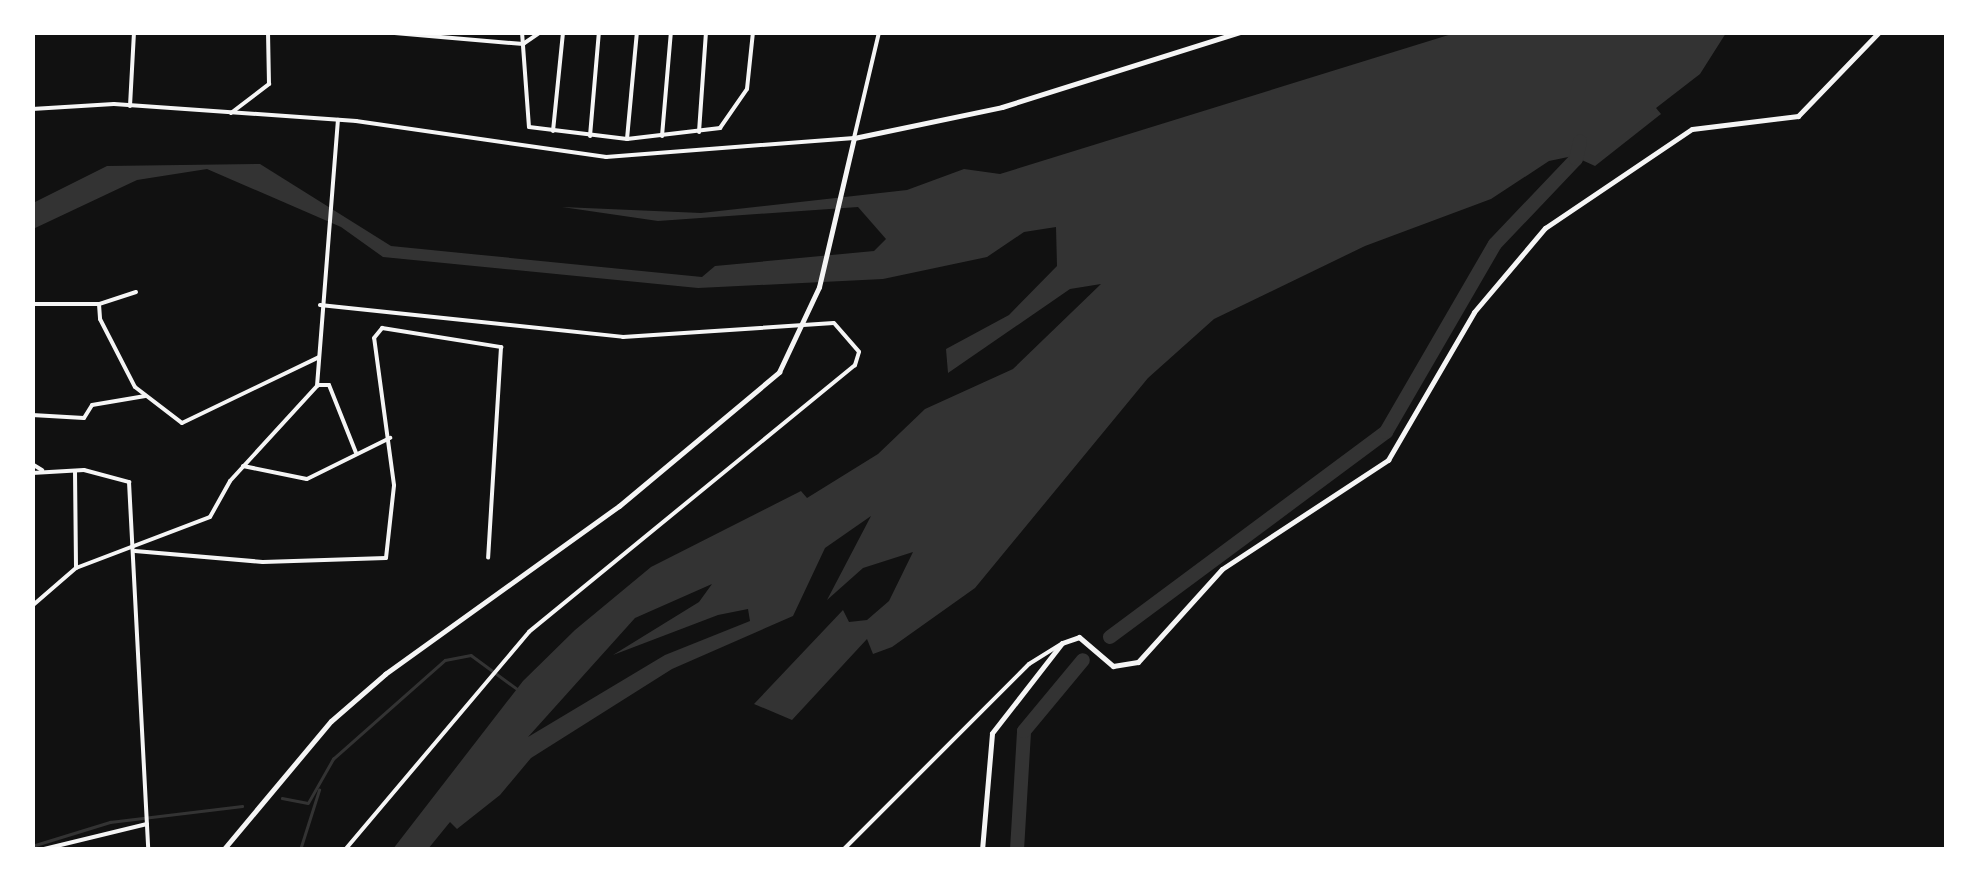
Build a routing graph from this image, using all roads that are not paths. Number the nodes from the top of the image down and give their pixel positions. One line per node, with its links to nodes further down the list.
1 (134, 32): 16 (street)
2 (268, 32): 18 (street)
3 (383, 32): 15 (street)
4 (522, 32): 15 (street)
5 (541, 32): 15 (street)
6 (563, 32): 20 (street)
7 (599, 32): 22 (street)
8 (637, 32): 24 (street)
9 (671, 32): 23 (street)
10 (706, 32): 21 (street)
11 (753, 32): 21 (street)
12 (879, 32): 25 (street)
13 (1240, 32): 25 (main road)
14 (1880, 32): 45 (main road)
15 (523, 44): 20 (street)
16 (130, 106): 17 (street); 18 (street)
17 (32, 109)
18 (230, 113): 19 (street)
19 (338, 120): 25 (street); 29 (street)
20 (553, 131): 22 (street)
21 (699, 132): 23 (street)
22 (590, 136): 24 (street)
23 (662, 136): 24 (street)
24 (627, 139)
25 (853, 141): 30 (main road)
26 (136, 292): 28 (street)
27 (32, 304): 28 (street)
28 (99, 304): 32 (street)
29 (320, 305): 30 (street); 31 (street)
30 (805, 325): 49 (main road); 50 (street)
31 (318, 358): 32 (street); 35 (street); 37 (street)
32 (145, 396): 33 (street)
33 (32, 415)
34 (390, 438): 35 (street); 41 (street); 42 (street)
35 (356, 454): 37 (street)
36 (32, 464): 38 (street)
37 (243, 466): 41 (street)
38 (42, 470): 39 (street); 40 (street)
39 (74, 470): 41 (street); 43 (street)
40 (32, 473)
41 (135, 551): 43 (street); 46 (street)
42 (488, 558)
43 (76, 568): 44 (street)
44 (32, 606)
45 (1062, 644): 51 (street); 52 (main road)
46 (147, 824): 47 (street); 48 (street)
47 (40, 850)
48 (148, 850)
49 (223, 850)
50 (346, 850)
51 (843, 850)
52 (982, 850)

